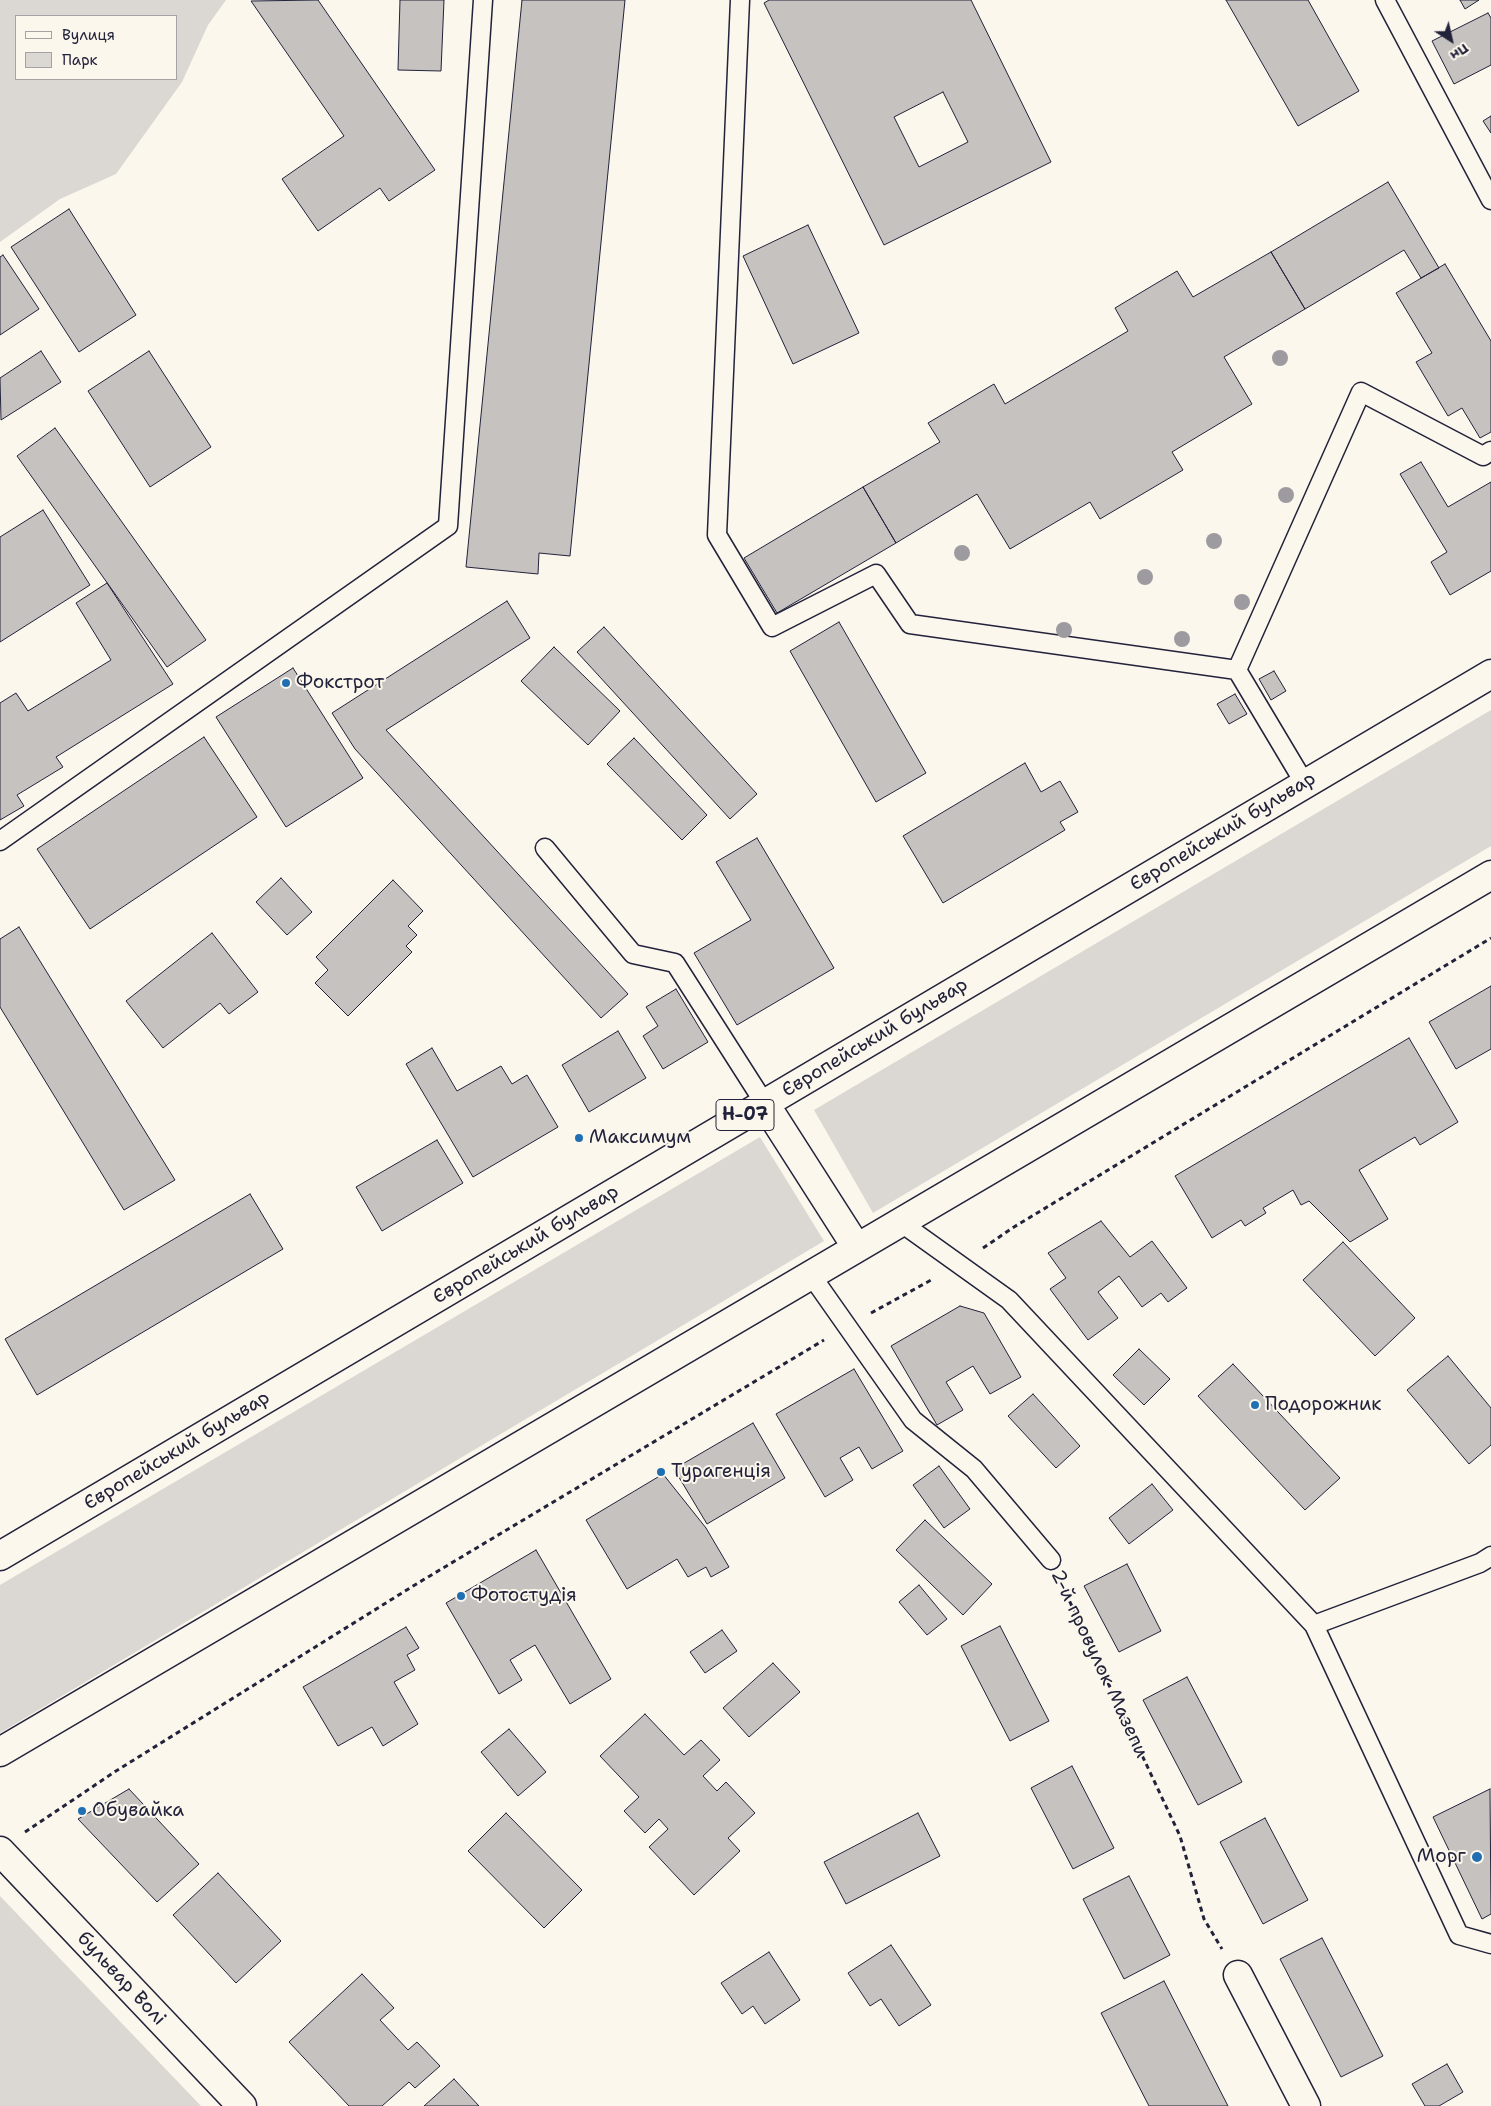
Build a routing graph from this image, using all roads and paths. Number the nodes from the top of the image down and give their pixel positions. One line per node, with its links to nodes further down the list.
1 (483, 0): 9 (lane)
2 (740, 0): 6 (lane)
3 (1385, 0): 4 (lane)
4 (1491, 200)
5 (1491, 451): 6 (lane)
6 (1237, 670): 8 (lane)
7 (1491, 674): 8 (main road, Європейський бульвар / Н-07)
8 (1305, 784): 13 (main road, Європейський бульвар / Н-07)
9 (0, 841)
10 (545, 848): 13 (lane)
11 (1491, 875): 14 (main road)
12 (1491, 938): 16 (path)
13 (765, 1104): 15 (main road); 19 (main road, Європейський бульвар / Н-07)
14 (900, 1222): 15 (main road); 16 (lane)
15 (857, 1248): 17 (main road)
16 (960, 1264): 18 (path); 22 (lane)
17 (811, 1275): 18 (lane, 2-й провулок Мазепи); 23 (main road)
18 (847, 1326): 21 (lane, 2-й провулок Мазепи); 24 (path)
19 (0, 1556)
20 (1491, 1556): 22 (lane)
21 (1050, 1560): 27 (path, 2-й провулок Мазепи)
22 (1314, 1625): 26 (lane)
23 (0, 1752)
24 (22, 1834)
25 (0, 1851): 28 (main road, бульвар Волі)
26 (1491, 1944)
27 (1238, 1975): 29 (main road)
28 (242, 2106)
29 (1306, 2106)

